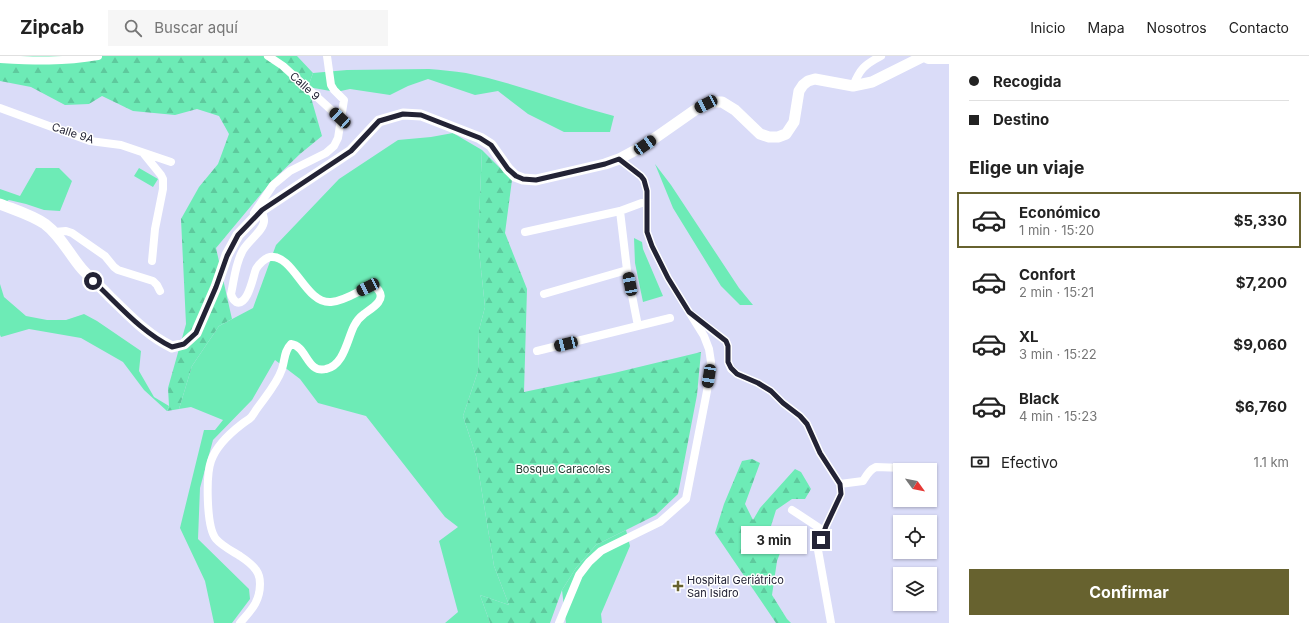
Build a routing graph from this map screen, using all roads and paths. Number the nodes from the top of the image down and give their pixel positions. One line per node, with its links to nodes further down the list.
1 (98, 56): 6 (street)
2 (268, 56): 10 (street, Calle 9)
3 (327, 56): 10 (street)
4 (881, 56): 8 (street)
5 (923, 56): 7 (street); 8 (main road)
6 (0, 59)
7 (949, 60)
8 (853, 86): 12 (main road)
9 (0, 108): 11 (street, Calle 9A)
10 (340, 118): 20 (street)
11 (142, 152): 13 (street, Calle 9A); 21 (street)
12 (619, 159): 14 (street); 16 (main road)
13 (170, 162)
14 (647, 201): 17 (street); 25 (street)
15 (0, 204): 18 (main road)
16 (262, 210): 20 (main road); 33 (street)
17 (620, 211): 19 (street); 22 (street)
18 (54, 232): 20 (main road); 23 (street)
19 (525, 232)
20 (238, 235)
21 (152, 261)
22 (627, 270): 24 (street); 27 (street)
23 (160, 291)
24 (544, 294)
25 (689, 312): 30 (street); 34 (street)
26 (670, 318): 27 (street)
27 (638, 326): 28 (street)
28 (537, 351)
29 (893, 468): 30 (street)
30 (840, 484): 32 (street)
31 (792, 510): 32 (street)
32 (824, 531): 35 (street)
33 (240, 623)
34 (559, 623)
35 (831, 623)

